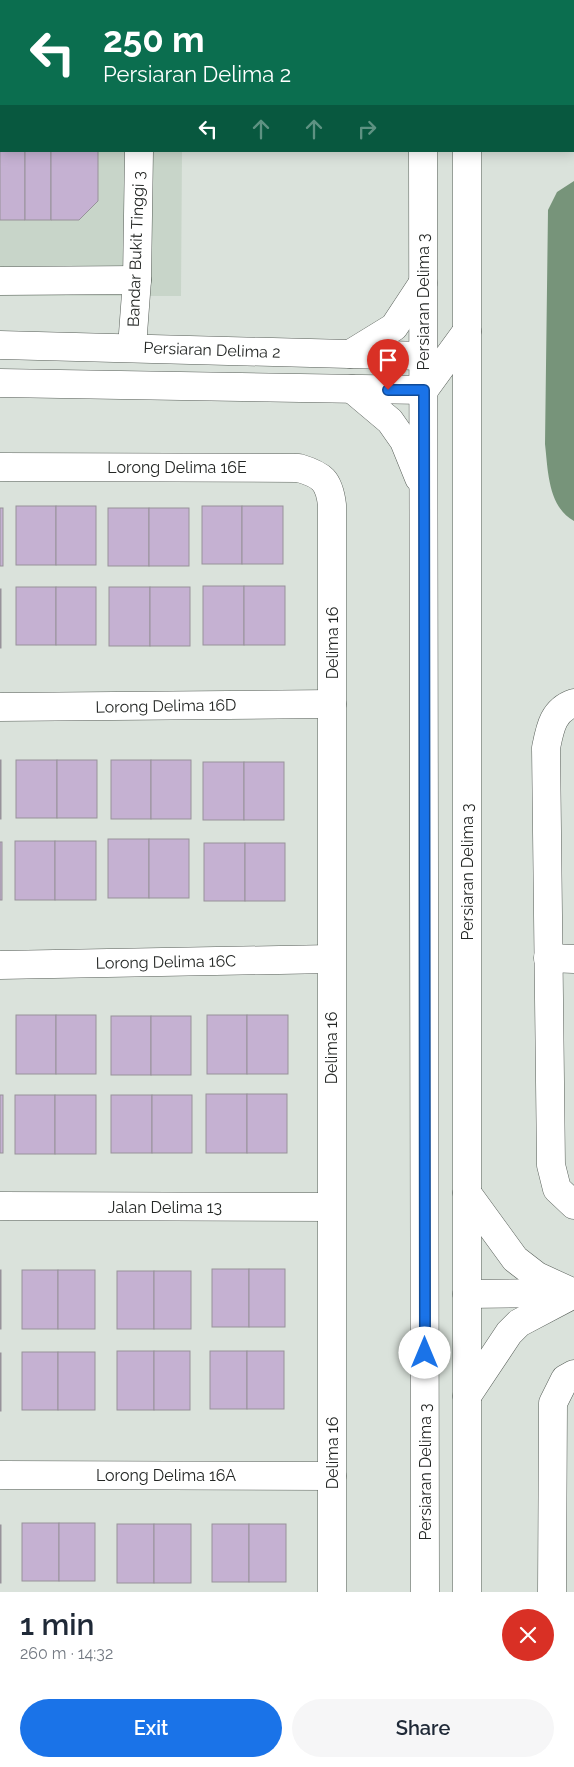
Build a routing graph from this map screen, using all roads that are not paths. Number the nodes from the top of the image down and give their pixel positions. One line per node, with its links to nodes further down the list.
1 (139, 152): 5 (street, Bandar Bukit Tinggi 3)
2 (423, 152): 6 (street, Persiaran Delima 3)
3 (467, 152): 7 (street, Persiaran Delima 3)
4 (0, 280): 5 (street)
5 (137, 280): 9 (street, Bandar Bukit Tinggi 3)
6 (423, 283): 10 (street); 11 (street, Persiaran Delima 3)
7 (467, 331): 11 (street); 14 (street, Persiaran Delima 3)
8 (0, 345): 9 (street, Persiaran Delima 2)
9 (132, 347): 10 (street, Persiaran Delima 2)
10 (350, 354): 11 (street, Persiaran Delima 2)
11 (427, 374): 13 (street); 14 (street); 16 (street, Persiaran Delima 3)
12 (0, 383): 13 (street)
13 (352, 389): 16 (street)
14 (467, 411): 24 (street, Persiaran Delima 3)
15 (0, 467): 17 (street, Lorong Delima 16E)
16 (424, 488): 28 (street, Persiaran Delima 3)
17 (332, 504): 19 (street, Delima 16)
18 (574, 703): 22 (street)
19 (332, 704): 20 (street, Lorong Delima 16D); 21 (street, Delima 16)
20 (0, 707)
21 (331, 959): 23 (street, Lorong Delima 16C); 27 (street, Delima 16)
22 (561, 959): 25 (street)
23 (0, 965)
24 (467, 1193): 29 (street); 30 (street, Persiaran Delima 3)
25 (574, 1205)
26 (0, 1206): 27 (street, Jalan Delima 13)
27 (331, 1207): 35 (street, Delima 16)
28 (424, 1256): 30 (street); 31 (street, Persiaran Delima 3)
29 (574, 1293): 30 (street); 33 (street)
30 (467, 1294): 31 (street); 33 (street, Persiaran Delima 3)
31 (425, 1333): 37 (street, Persiaran Delima 3)
32 (574, 1374): 39 (street)
33 (467, 1396): 38 (street, Persiaran Delima 3)
34 (0, 1475): 35 (street, Lorong Delima 16A)
35 (332, 1476): 36 (street, Delima 16)
36 (332, 1592)
37 (425, 1592)
38 (467, 1592)
39 (552, 1592)

